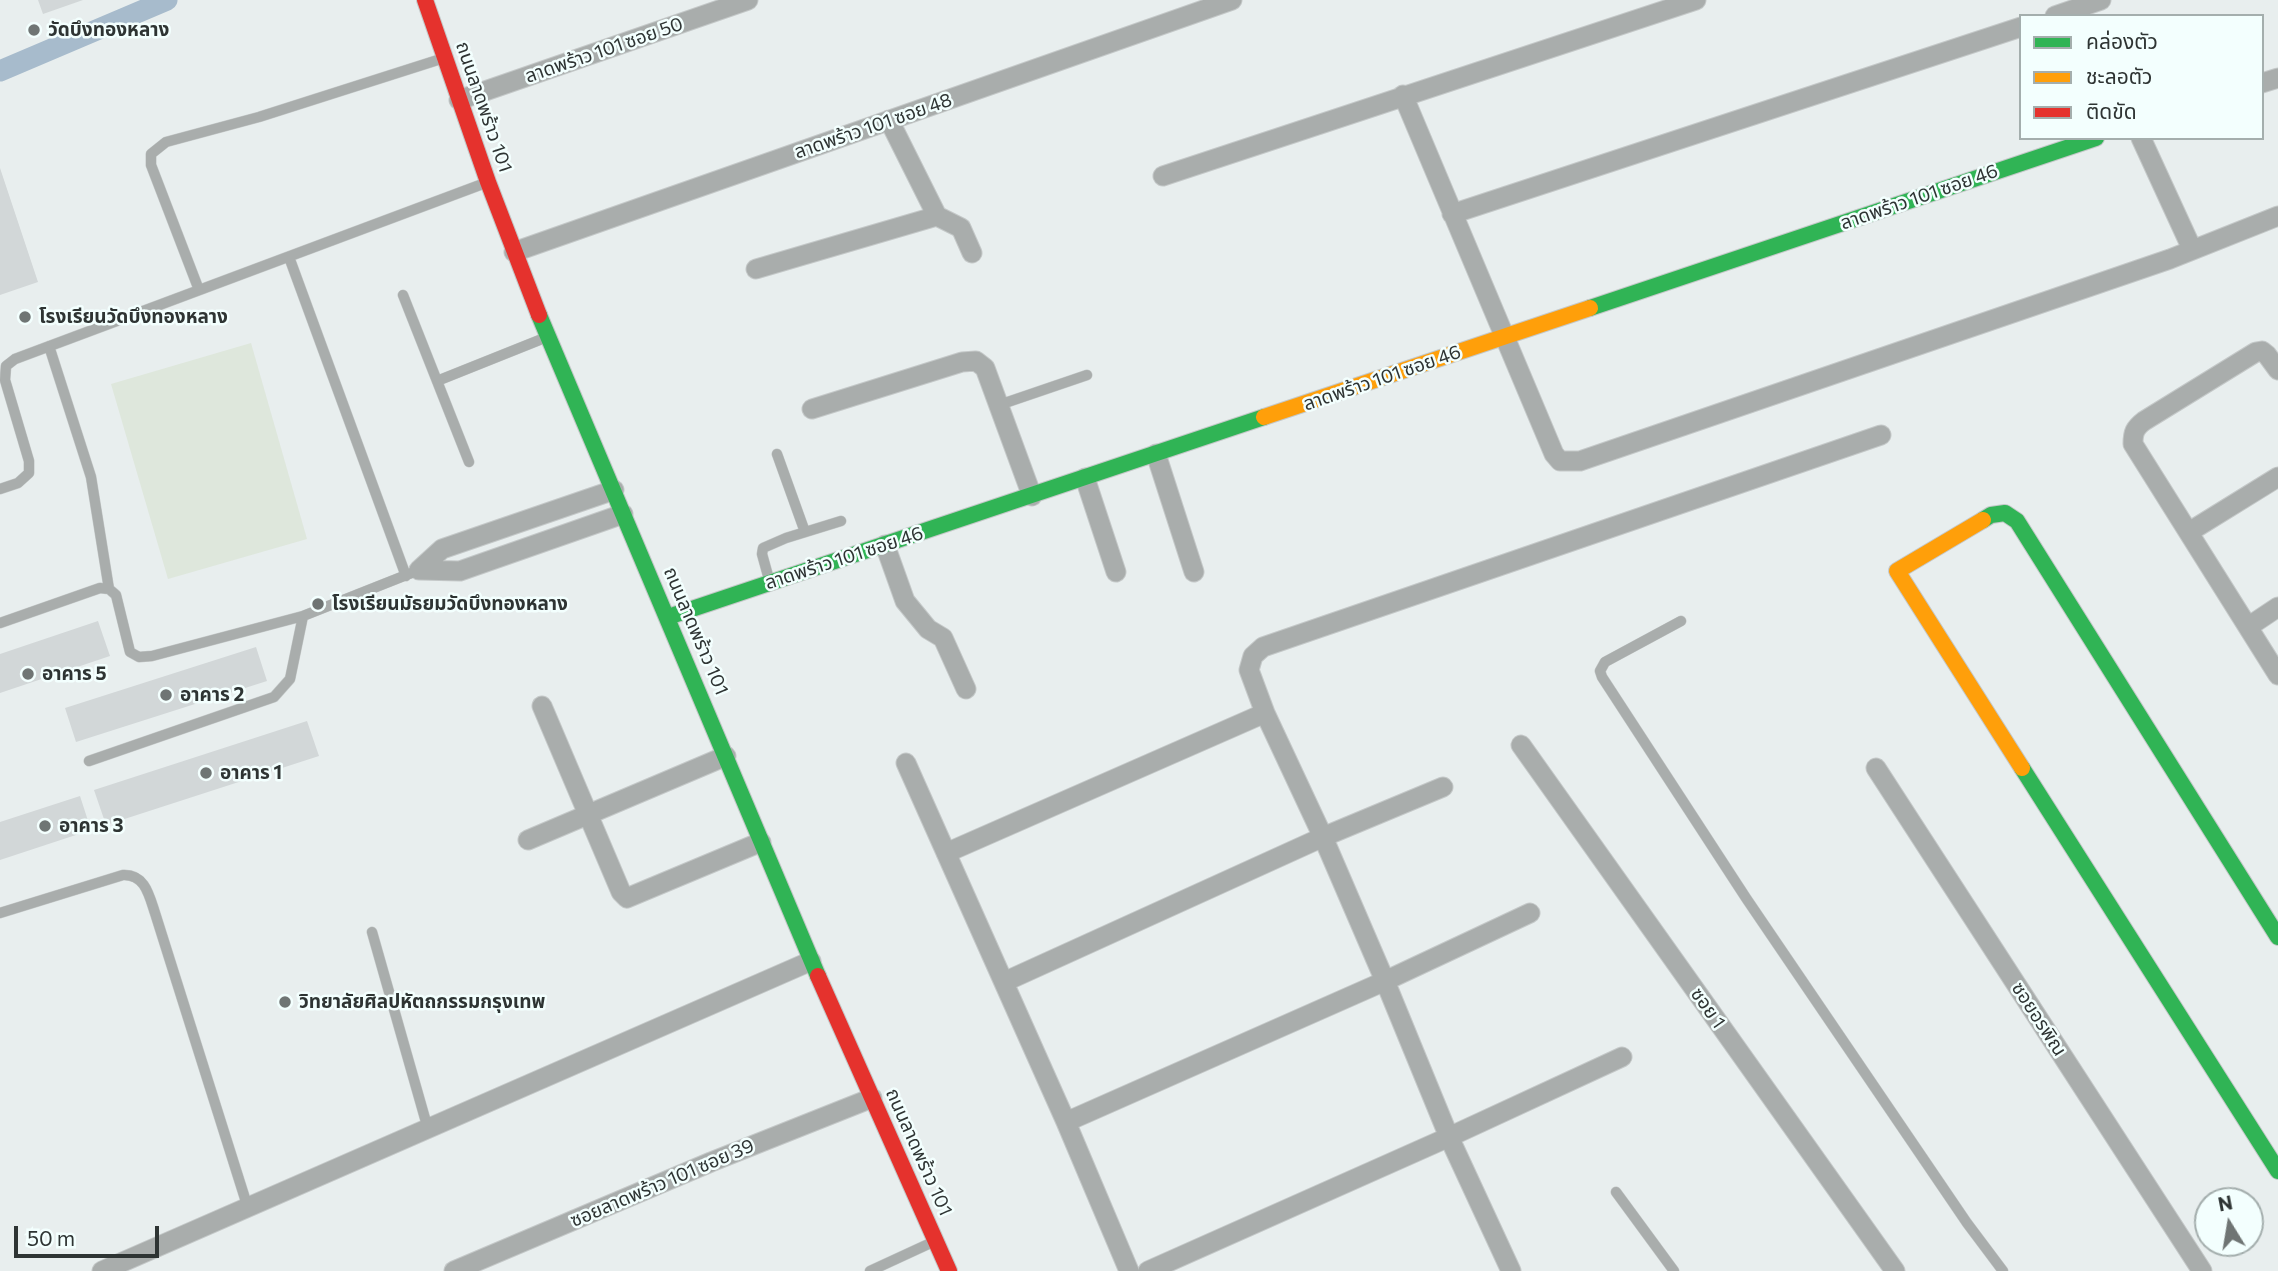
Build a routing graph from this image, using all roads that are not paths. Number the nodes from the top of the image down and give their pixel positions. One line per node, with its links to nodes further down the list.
1 (425, 0): 8 (street, ถนนลาดพร้าว 101)
2 (748, 0): 10 (street, ลาดพร้าว 101 ซอย 50)
3 (1232, 0): 11 (street, ลาดพร้าว 101 ซอย 48)
4 (1696, 0): 9 (street)
5 (2090, 5): 6 (street)
6 (2061, 14)
7 (2019, 28): 16 (street)
8 (445, 58): 10 (street, ถนนลาดพร้าว 101); 24 (lane)
9 (1404, 95): 14 (street); 16 (street)
10 (459, 100): 15 (street, ถนนลาดพร้าว 101)
11 (889, 120): 17 (street); 20 (street, ลาดพร้าว 101 ซอย 48)
12 (2090, 140): 27 (street, ลาดพร้าว 101 ซอย 46)
13 (2142, 140): 19 (street)
14 (1163, 176)
15 (488, 182): 20 (street, ถนนลาดพร้าว 101); 22 (lane)
16 (1452, 214): 27 (street)
17 (937, 216): 21 (street); 23 (street)
18 (2278, 216): 19 (street)
19 (2192, 249): 27 (street)
20 (514, 252): 26 (street, ถนนลาดพร้าว 101)
21 (972, 253)
22 (289, 257): 24 (lane); 50 (lane)
23 (756, 269)
24 (199, 290): 28 (lane)
25 (403, 295): 31 (lane)
26 (548, 337): 31 (lane); 41 (street, ถนนลาดพร้าว 101)
27 (1504, 337): 36 (street, ลาดพร้าว 101 ซอย 46)
28 (49, 346): 40 (lane); 52 (lane)
29 (2278, 370): 46 (street)
30 (1087, 374): 32 (lane)
31 (437, 381): 37 (lane)
32 (999, 405): 33 (street); 42 (street)
33 (812, 410)
34 (1881, 435): 62 (street)
35 (777, 454): 45 (lane)
36 (1156, 454): 39 (street, ลาดพร้าว 101 ซอย 46); 49 (street)
37 (469, 462)
38 (2278, 477): 46 (street)
39 (1085, 478): 42 (street, ลาดพร้าว 101 ซอย 46); 48 (street)
40 (0, 489)
41 (614, 490): 43 (street, ถนนลาดพร้าว 101); 50 (street)
42 (1032, 496): 47 (street, ลาดพร้าว 101 ซอย 46)
43 (624, 514): 50 (street); 55 (street, ถนนลาดพร้าว 101)
44 (841, 521): 45 (lane)
45 (805, 532): 51 (lane)
46 (2189, 532): 58 (street)
47 (885, 545): 51 (street, ลาดพร้าว 101 ซอย 46); 60 (street)
48 (1116, 572)
49 (1194, 572)
50 (412, 573): 54 (lane)
51 (770, 583): 55 (street, ลาดพร้าว 101 ซอย 46)
52 (109, 589): 54 (lane); 57 (lane)
53 (2278, 607): 58 (street)
54 (303, 616): 65 (lane)
55 (668, 617): 64 (street, ถนนลาดพร้าว 101)
56 (1681, 621): 99 (lane)
57 (0, 623)
58 (2248, 627): 59 (street)
59 (2278, 675)
60 (966, 689)
61 (542, 706): 69 (street)
62 (1265, 713): 70 (street); 73 (street)
63 (1521, 745): 98 (street, ซอย 1)
64 (726, 756): 69 (street); 72 (street, ถนนลาดพร้าว 101)
65 (89, 761)
66 (906, 762): 73 (street)
67 (1876, 768): 100 (street, ซอยอรพิณ)
68 (1443, 788): 70 (street)
69 (588, 814): 71 (street); 72 (street)
70 (1323, 837): 79 (street); 80 (street)
71 (528, 840)
72 (761, 842): 78 (street, ถนนลาดพร้าว 101)
73 (946, 853): 80 (street)
74 (0, 913): 88 (lane)
75 (1530, 913): 79 (street)
76 (372, 932): 84 (lane)
77 (2278, 937): 86 (street)
78 (811, 961): 82 (street, ถนนลาดพร้าว 101); 84 (street)
79 (1385, 981): 83 (street); 85 (street)
80 (1004, 982): 83 (street)
81 (1622, 1057): 85 (street)
82 (872, 1098): 89 (street, ถนนลาดพร้าว 101); 91 (street, ซอยลาดพร้าว 101 ซอย 39)
83 (1066, 1122): 94 (street)
84 (428, 1129): 88 (street)
85 (1449, 1137): 95 (street); 96 (street)
86 (2278, 1171)
87 (1616, 1192): 97 (lane)
88 (248, 1208): 90 (street)
89 (936, 1241): 92 (lane); 93 (street, ถนนลาดพร้าว 101)
90 (102, 1271)
91 (454, 1271)
92 (870, 1271)
93 (949, 1271)
94 (1129, 1271)
95 (1148, 1271)
96 (1511, 1271)
97 (1674, 1271)
98 (1895, 1271)
99 (2003, 1271)
100 (2202, 1271)

